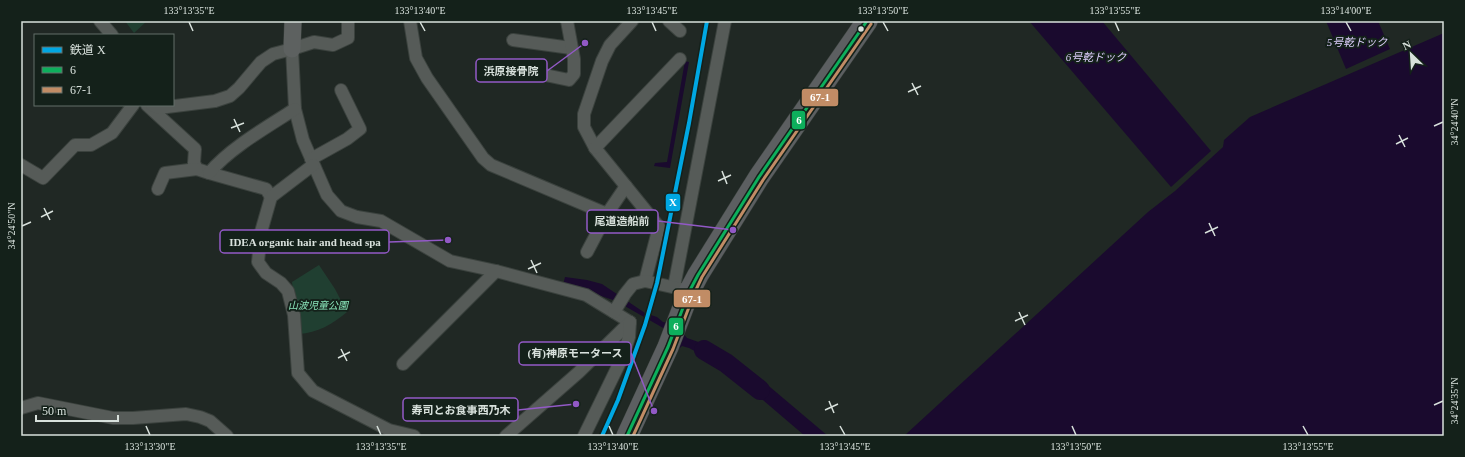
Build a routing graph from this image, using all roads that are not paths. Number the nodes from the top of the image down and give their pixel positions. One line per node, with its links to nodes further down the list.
1 (100, 21): 11 (street)
2 (292, 21): 14 (street)
3 (348, 21): 14 (street)
4 (410, 21): 30 (street)
5 (567, 21): 13 (street)
6 (632, 21): 22 (street)
7 (669, 21): 10 (street)
8 (725, 21): 34 (street)
9 (867, 21): 34 (highway)
10 (680, 31)
11 (111, 34)
12 (513, 40): 13 (street)
13 (572, 48): 16 (street)
14 (292, 49): 20 (street); 21 (street)
15 (680, 59): 22 (street)
16 (531, 72)
17 (341, 90): 23 (street)
18 (132, 106): 24 (street)
19 (148, 106): 25 (street)
20 (154, 106)
21 (296, 109): 23 (street); 26 (street)
22 (595, 148): 27 (street)
23 (312, 162): 29 (street); 32 (street)
24 (21, 165)
25 (197, 169): 26 (street); 28 (street)
26 (209, 173): 29 (street)
27 (626, 186): 30 (street); 33 (street)
28 (158, 188)
29 (271, 197): 40 (street)
30 (607, 214): 31 (street)
31 (586, 252)
32 (496, 271): 35 (street); 37 (street)
33 (645, 281): 34 (street); 35 (street)
34 (681, 289): 43 (highway)
35 (614, 312): 36 (street)
36 (630, 322): 41 (street); 42 (street)
37 (403, 364)
38 (21, 408): 39 (street)
39 (227, 436)
40 (414, 436)
41 (506, 436)
42 (584, 436)
43 (627, 436)

